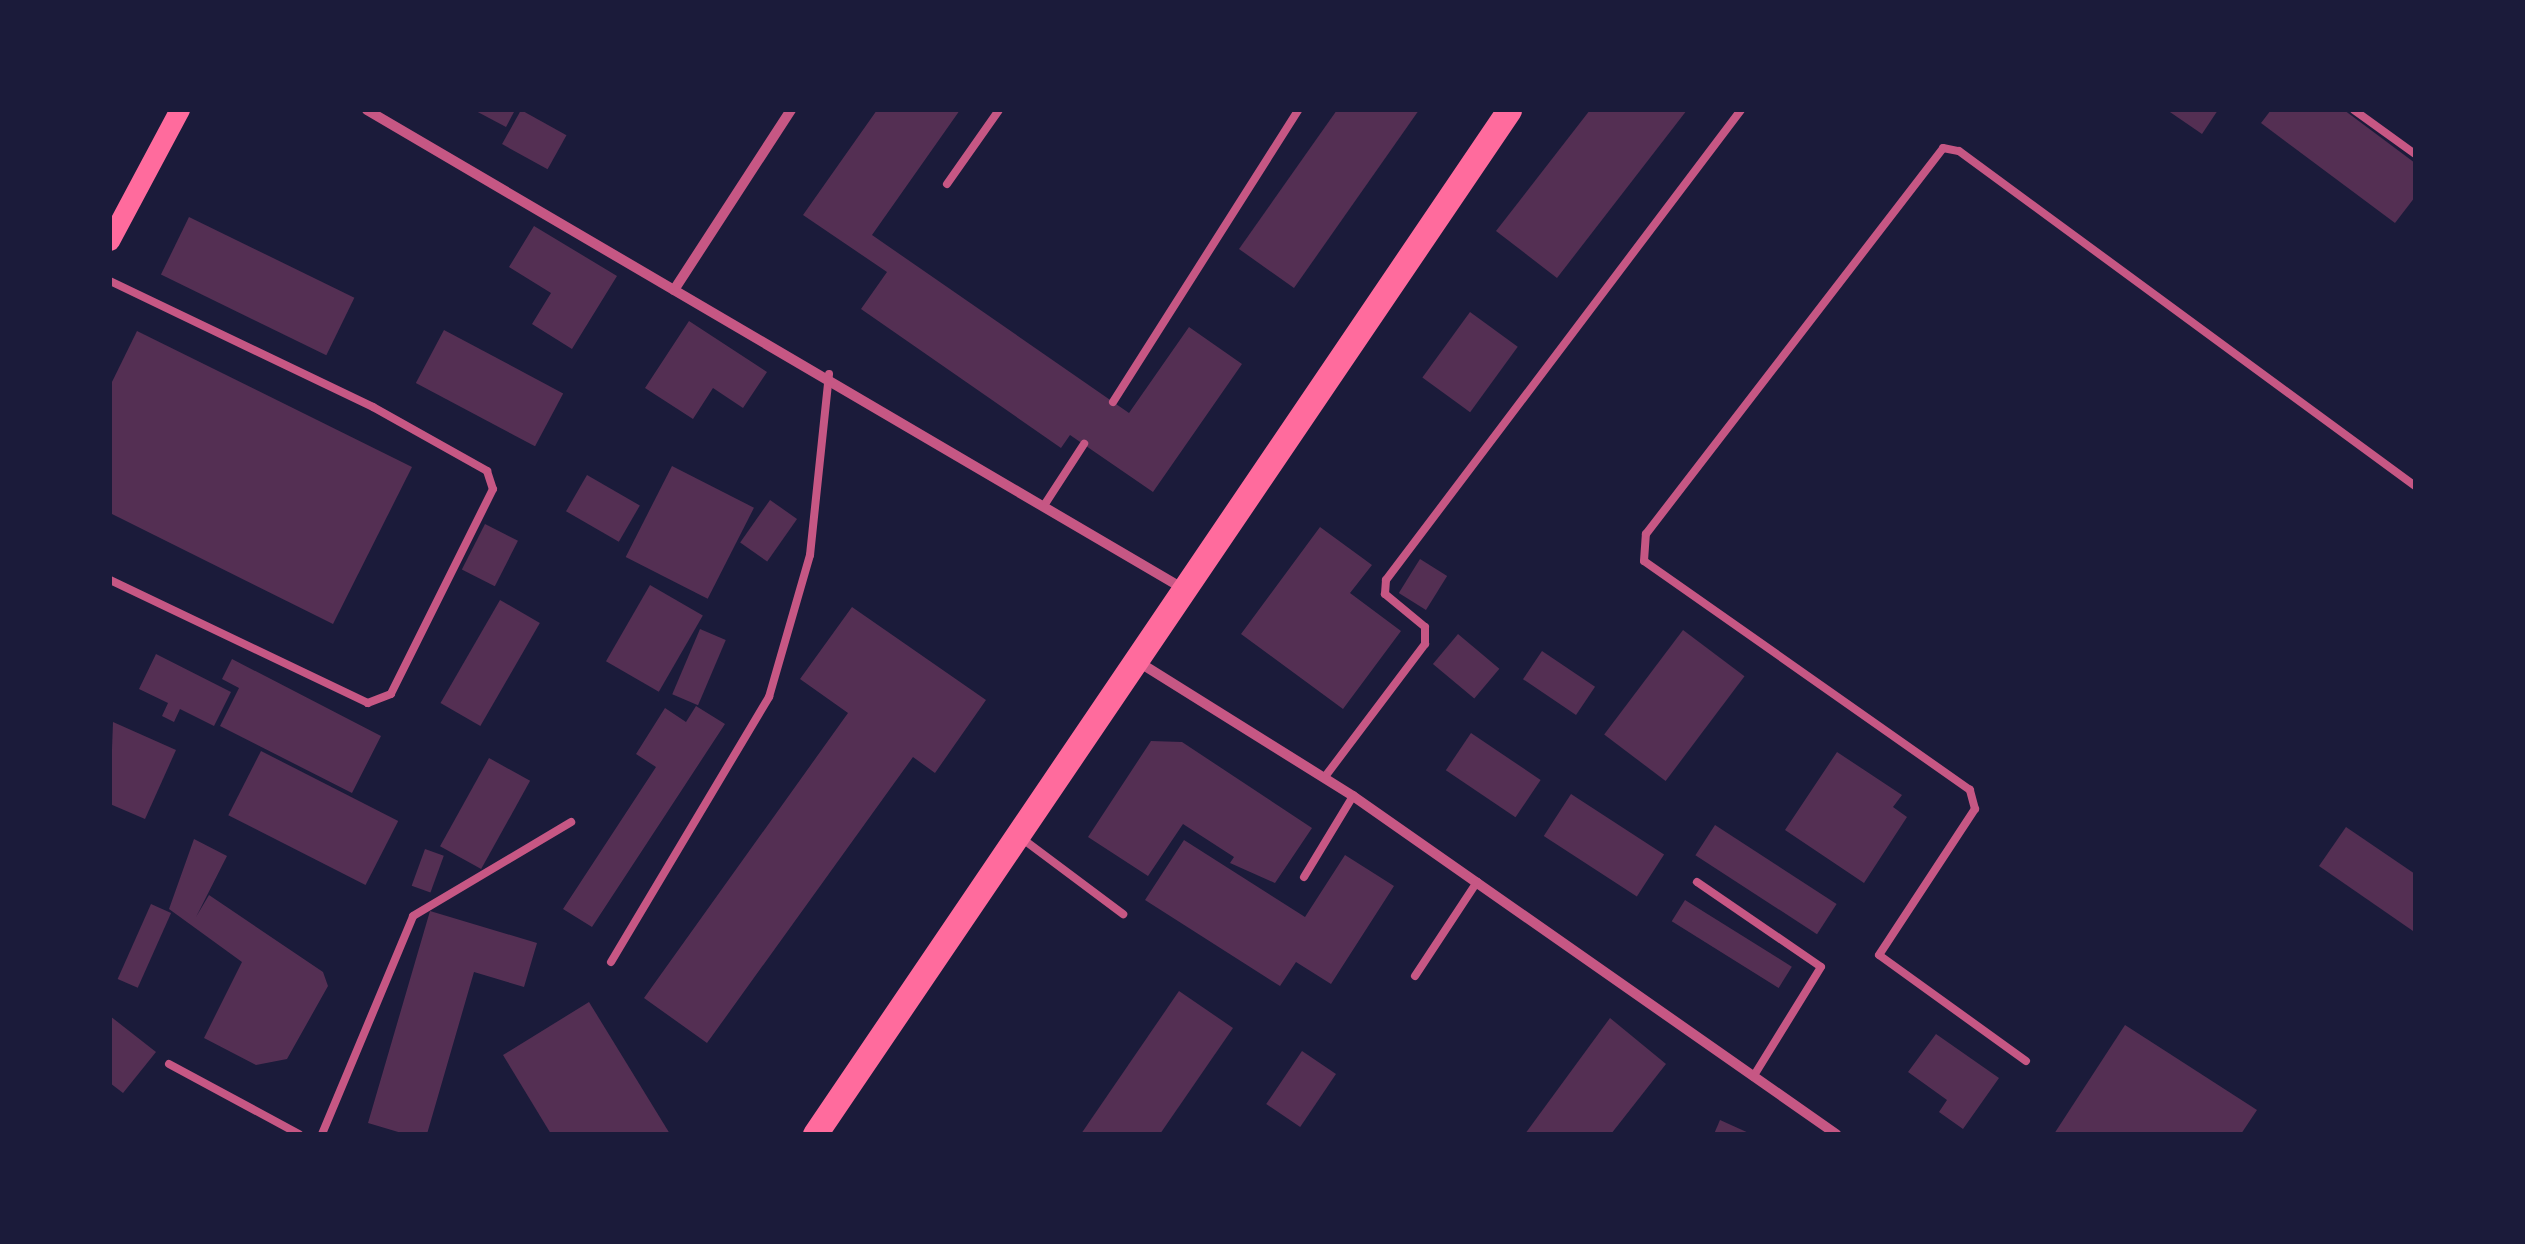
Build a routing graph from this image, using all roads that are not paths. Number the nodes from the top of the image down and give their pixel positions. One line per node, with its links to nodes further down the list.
1 (180, 110): 11 (main road)
2 (367, 110): 13 (street)
3 (791, 110): 13 (street)
4 (999, 110): 10 (lane)
5 (1298, 110): 15 (lane)
6 (1510, 110): 20 (main road)
7 (1741, 110): 22 (lane)
8 (2354, 110): 9 (lane)
9 (2415, 154)
10 (947, 184)
11 (110, 240)
12 (110, 280): 19 (lane)
13 (674, 290): 14 (street)
14 (829, 374): 18 (street); 30 (lane)
15 (1113, 402)
16 (1084, 444): 18 (lane)
17 (2415, 486): 32 (lane)
18 (1045, 504): 20 (street)
19 (110, 580)
20 (1183, 588): 21 (main road)
21 (1136, 660): 22 (street); 25 (main road)
22 (1324, 778): 23 (street)
23 (1353, 796): 26 (lane); 27 (street)
24 (571, 822): 36 (lane)
25 (1020, 837): 29 (lane); 37 (main road)
26 (1304, 876)
27 (1476, 882): 31 (lane); 34 (street)
28 (1697, 882): 34 (lane)
29 (1123, 914)
30 (610, 962)
31 (1415, 976)
32 (2026, 1061)
33 (169, 1064): 35 (lane)
34 (1753, 1077): 38 (street)
35 (299, 1134)
36 (322, 1134)
37 (815, 1134)
38 (1836, 1134)

